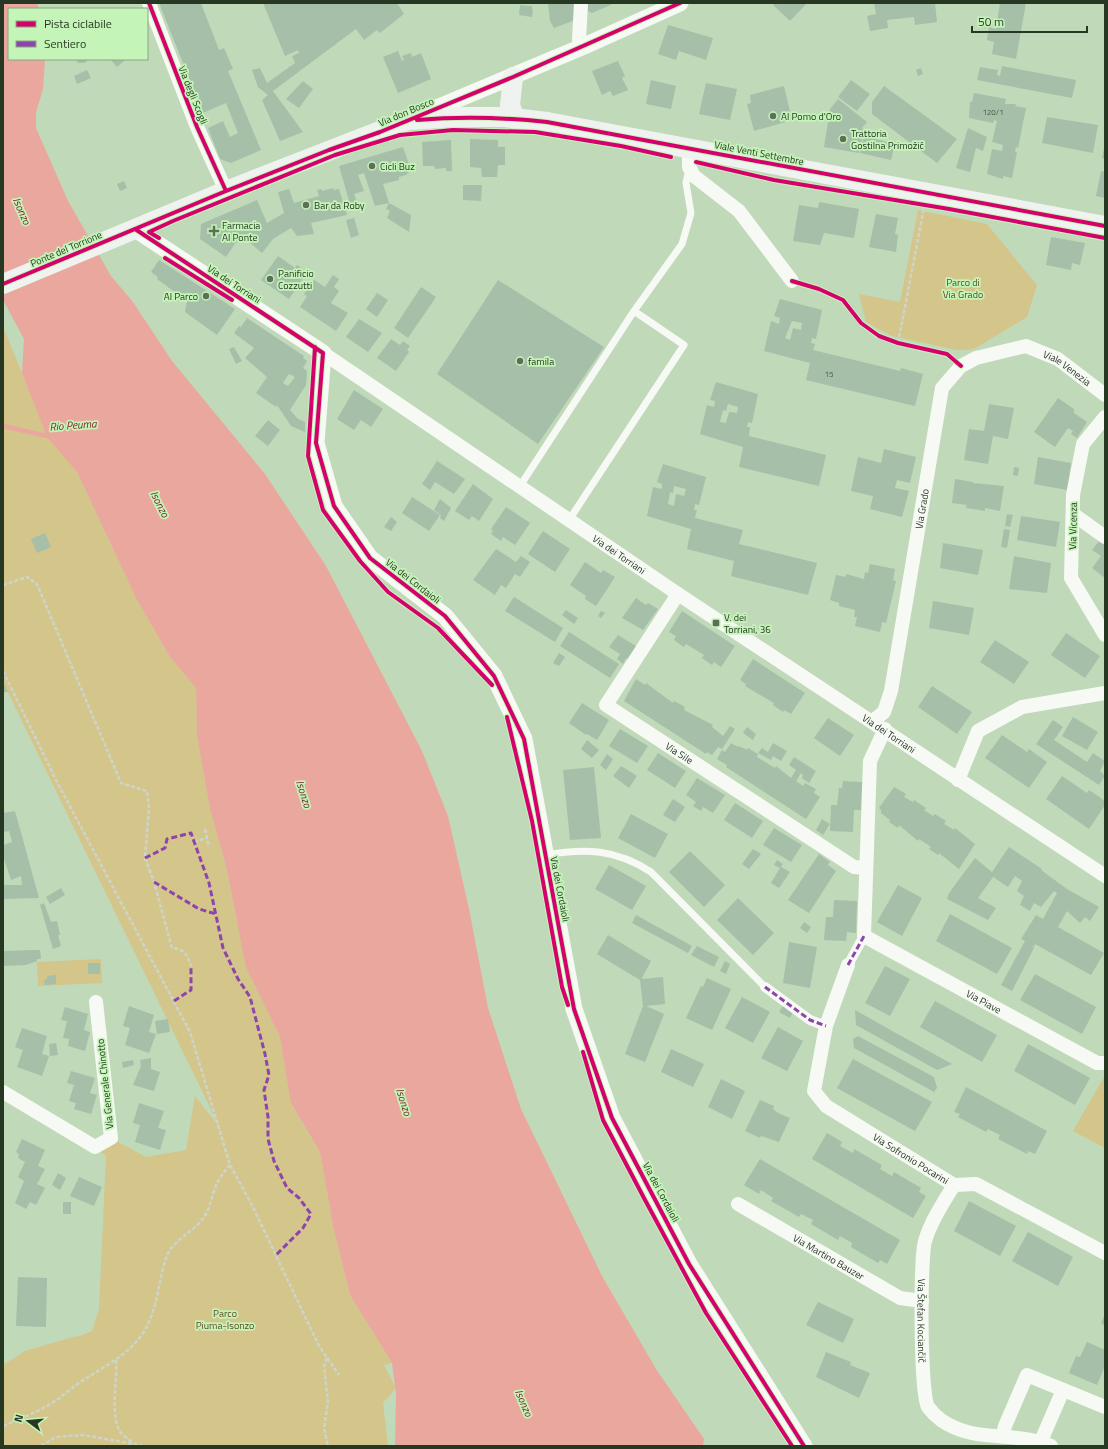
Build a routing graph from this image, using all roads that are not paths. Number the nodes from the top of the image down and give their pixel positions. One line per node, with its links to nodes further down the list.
1 (149, 3): 11 (street, Via degli Scogli)
2 (581, 3): 4 (street)
3 (680, 3): 4 (street)
4 (582, 47): 5 (street)
5 (513, 77): 6 (street); 7 (main road)
6 (455, 109): 7 (main road, Viale Venti Settembre); 8 (main road, Viale Venti Settembre)
7 (515, 119): 9 (main road, Viale Venti Settembre)
8 (408, 120): 11 (main road, Via don Bosco)
9 (689, 148): 10 (street); 12 (main road, Viale Venti Settembre)
10 (689, 167): 14 (street); 16 (lane)
11 (226, 191): 13 (main road, Via don Bosco)
12 (1105, 226)
13 (135, 229): 15 (main road, Ponte del Torrione); 18 (street, Via dei Torriani)
14 (792, 281)
15 (3, 284)
16 (634, 311): 21 (lane); 23 (lane)
17 (1026, 346): 19 (street, Viale Venezia); 28 (street, Via Grado)
18 (324, 353): 21 (street, Via dei Torriani); 30 (street, Via dei Cordaioli)
19 (1105, 395)
20 (1105, 417): 22 (street, Via Vicenza)
21 (520, 486): 23 (street, Via dei Torriani)
22 (1073, 514): 24 (street); 26 (street, Via Vicenza)
23 (569, 520): 25 (street, Via dei Torriani)
24 (1105, 537)
25 (678, 594): 28 (street, Via dei Torriani); 31 (street, Via Sile)
26 (1105, 635)
27 (1105, 694): 29 (street)
28 (879, 725): 29 (street, Via dei Torriani); 31 (street)
29 (958, 780): 32 (street, Via dei Torriani)
30 (545, 855): 35 (lane, Via dei Cordaioli); 49 (street, Via dei Cordaioli)
31 (866, 868): 33 (street)
32 (1105, 876)
33 (864, 936): 34 (street); 38 (street, Via Piave)
34 (848, 965): 37 (street)
35 (765, 987): 37 (street, Via dei Cordaioli)
36 (96, 1002): 39 (street, Via Generale Chinotto)
37 (826, 1026): 40 (street, Via Sofronio Pocarini)
38 (1105, 1063)
39 (3, 1092)
40 (954, 1185): 42 (street, Via Sofronio Pocarini); 43 (street, Via Štefan Kociančič)
41 (738, 1204): 43 (street, Via Martino Bauzer)
42 (1105, 1253)
43 (922, 1301): 47 (street, Via Štefan Kociančič)
44 (1063, 1390): 45 (street); 46 (street); 48 (street)
45 (1105, 1407)
46 (1003, 1436): 47 (street, Via Štefan Kociančič); 48 (street, Via Štefan Kociančič)
47 (975, 1440)
48 (1046, 1444)
49 (804, 1446)

